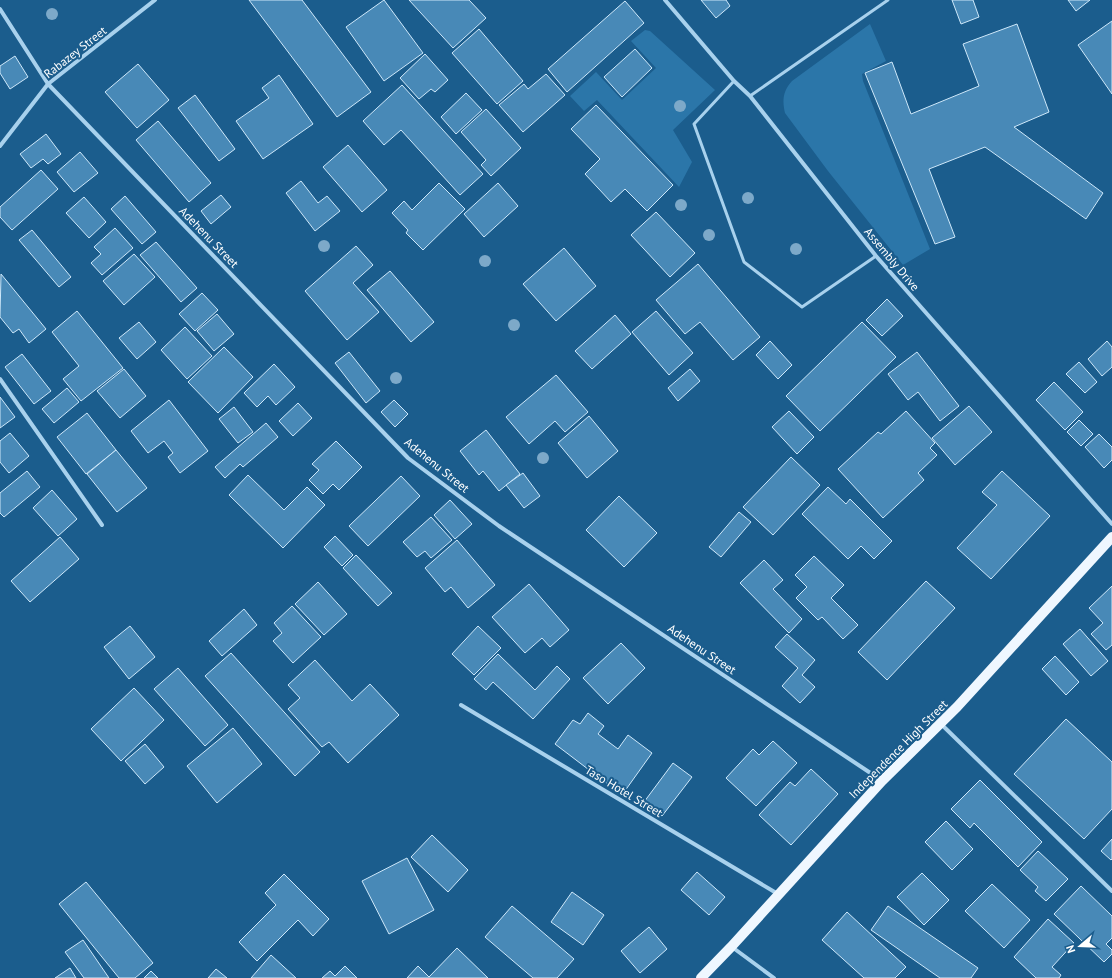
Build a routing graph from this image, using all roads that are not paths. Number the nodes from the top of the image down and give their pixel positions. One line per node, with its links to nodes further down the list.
1 (155, 0): 6 (street, Rabazey Street)
2 (666, 0): 5 (street, Assembly Drive)
3 (888, 0): 7 (lane)
4 (0, 9): 6 (street, Adehenu Street)
5 (734, 81): 7 (street, Assembly Drive); 9 (lane)
6 (48, 84): 8 (street, Rabazey Street); 16 (street, Adehenu Street)
7 (750, 96): 9 (street, Assembly Drive)
8 (0, 146)
9 (876, 256): 11 (street, Assembly Drive)
10 (0, 379): 12 (street)
11 (1112, 524)
12 (102, 525)
13 (1112, 537): 15 (main road, Independence High Street)
14 (460, 705): 18 (street, Taso Hotel Street)
15 (941, 724): 16 (main road, Independence High Street); 17 (street)
16 (882, 781): 18 (main road, Independence High Street)
17 (1112, 891)
18 (778, 894): 19 (main road, Independence High Street)
19 (731, 947): 20 (main road, Independence High Street); 21 (street)
20 (701, 978)
21 (774, 978)

